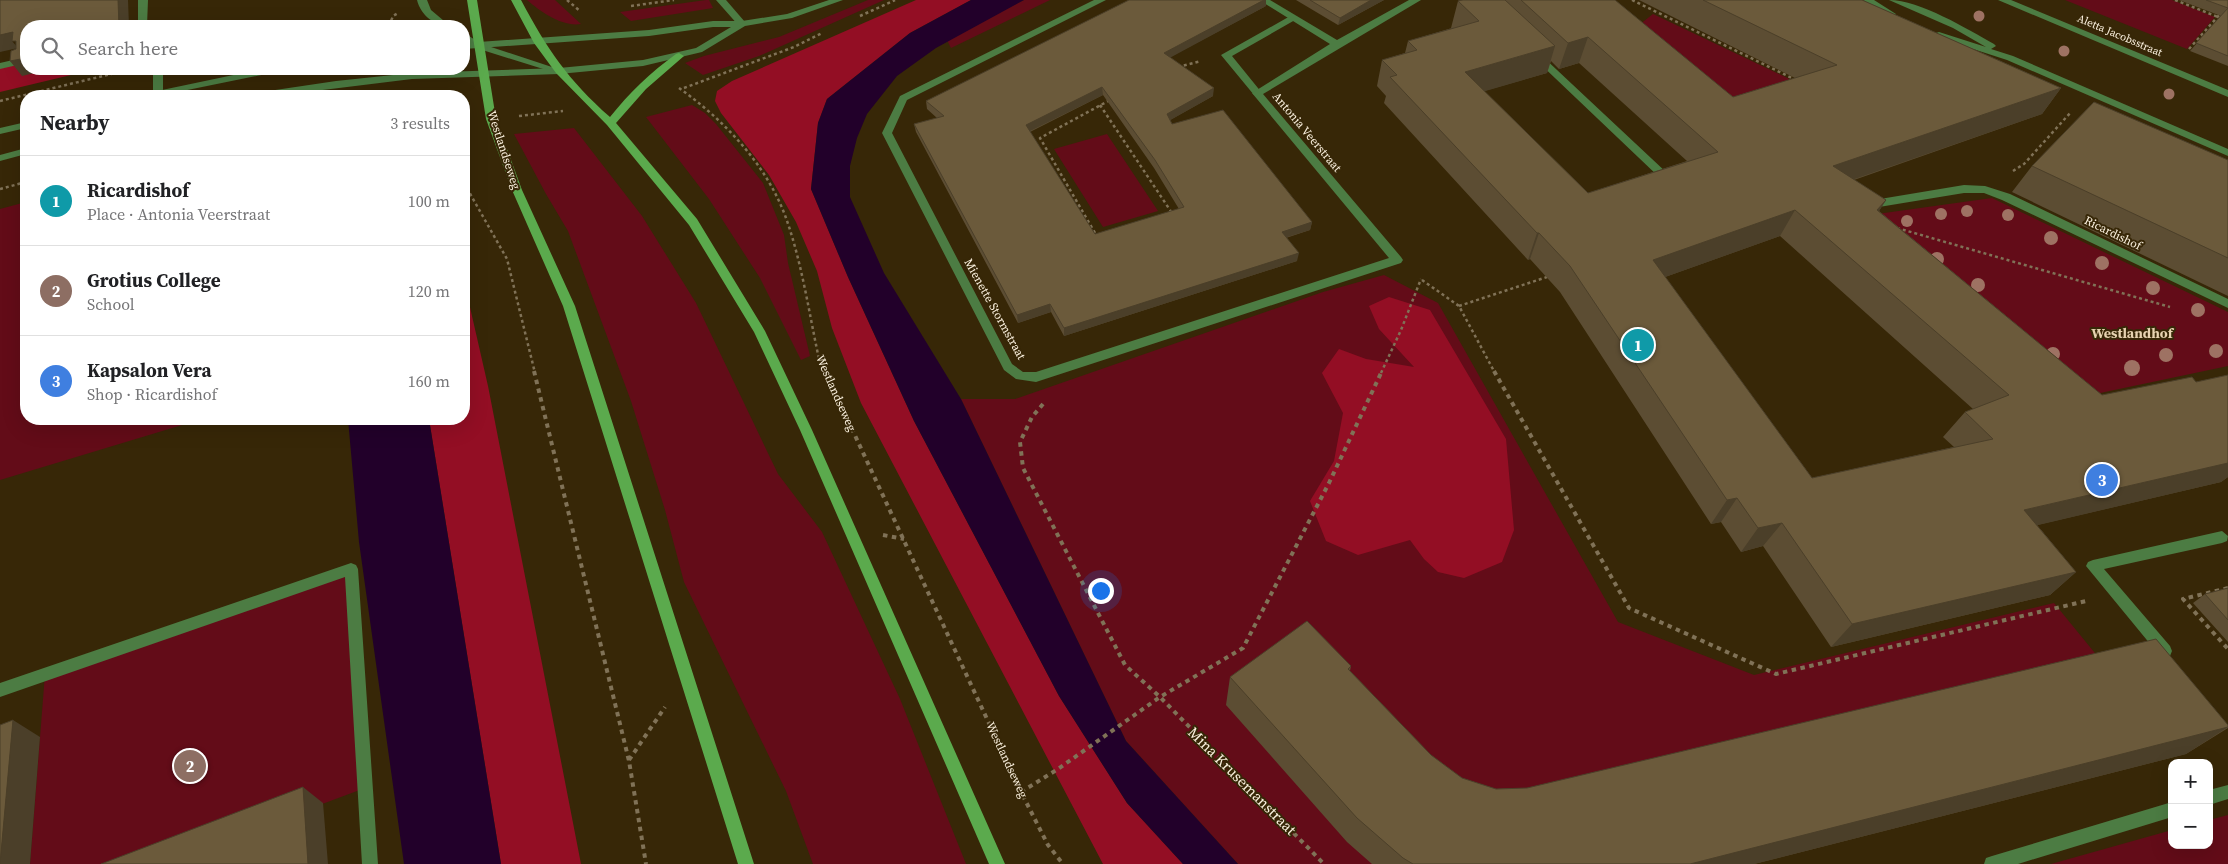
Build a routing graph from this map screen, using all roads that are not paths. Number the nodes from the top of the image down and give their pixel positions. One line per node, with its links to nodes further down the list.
1 (143, 0): 15 (street)
2 (422, 0): 16 (street)
3 (472, 0): 23 (main road, Westlandseweg)
4 (516, 0): 20 (main road)
5 (721, 0): 17 (street)
6 (838, 0): 17 (street)
7 (1100, 0): 48 (street, Mienette Stormstraat)
8 (1264, 0): 13 (street)
9 (1416, 0): 21 (street, Antonia Veerstraat)
10 (1868, 0): 14 (street)
11 (1894, 0): 26 (street)
12 (2003, 0): 39 (street, Aletta Jacobsstraat)
13 (1292, 18): 21 (street); 38 (street)
14 (1899, 18)
15 (143, 20)
16 (435, 20)
17 (742, 24): 20 (street); 25 (street)
18 (1926, 29): 26 (street)
19 (470, 40): 23 (street)
20 (539, 42): 23 (street); 29 (main road)
21 (1337, 44): 38 (street, Antonia Veerstraat)
22 (470, 46): 23 (street)
23 (479, 46): 29 (street); 30 (main road, Westlandseweg)
24 (1527, 47): 46 (street)
25 (679, 56): 29 (street); 40 (main road)
26 (2010, 58): 44 (street)
27 (20, 61): 28 (street)
28 (0, 66)
29 (559, 71): 30 (street); 40 (main road)
30 (484, 72): 31 (street); 57 (main road, Westlandseweg)
31 (470, 73)
32 (158, 75): 35 (street)
33 (249, 75): 36 (street)
34 (430, 75): 37 (street)
35 (158, 90)
36 (181, 90)
37 (296, 90)
38 (1258, 93): 48 (street, Antonia Veerstraat)
39 (2228, 94)
40 (611, 123): 58 (main road)
41 (20, 126): 42 (street)
42 (0, 131)
43 (20, 153): 45 (street)
44 (2228, 153)
45 (0, 158)
46 (1663, 175)
47 (1872, 221): 49 (street, Ricardishof)
48 (1396, 260)
49 (2228, 304)
50 (2222, 537): 51 (street)
51 (2172, 660)
52 (0, 690): 56 (street)
53 (2228, 792): 54 (street)
54 (2213, 797)
55 (2168, 810): 59 (street)
56 (370, 864)
57 (746, 864)
58 (997, 864)
59 (1992, 864)

